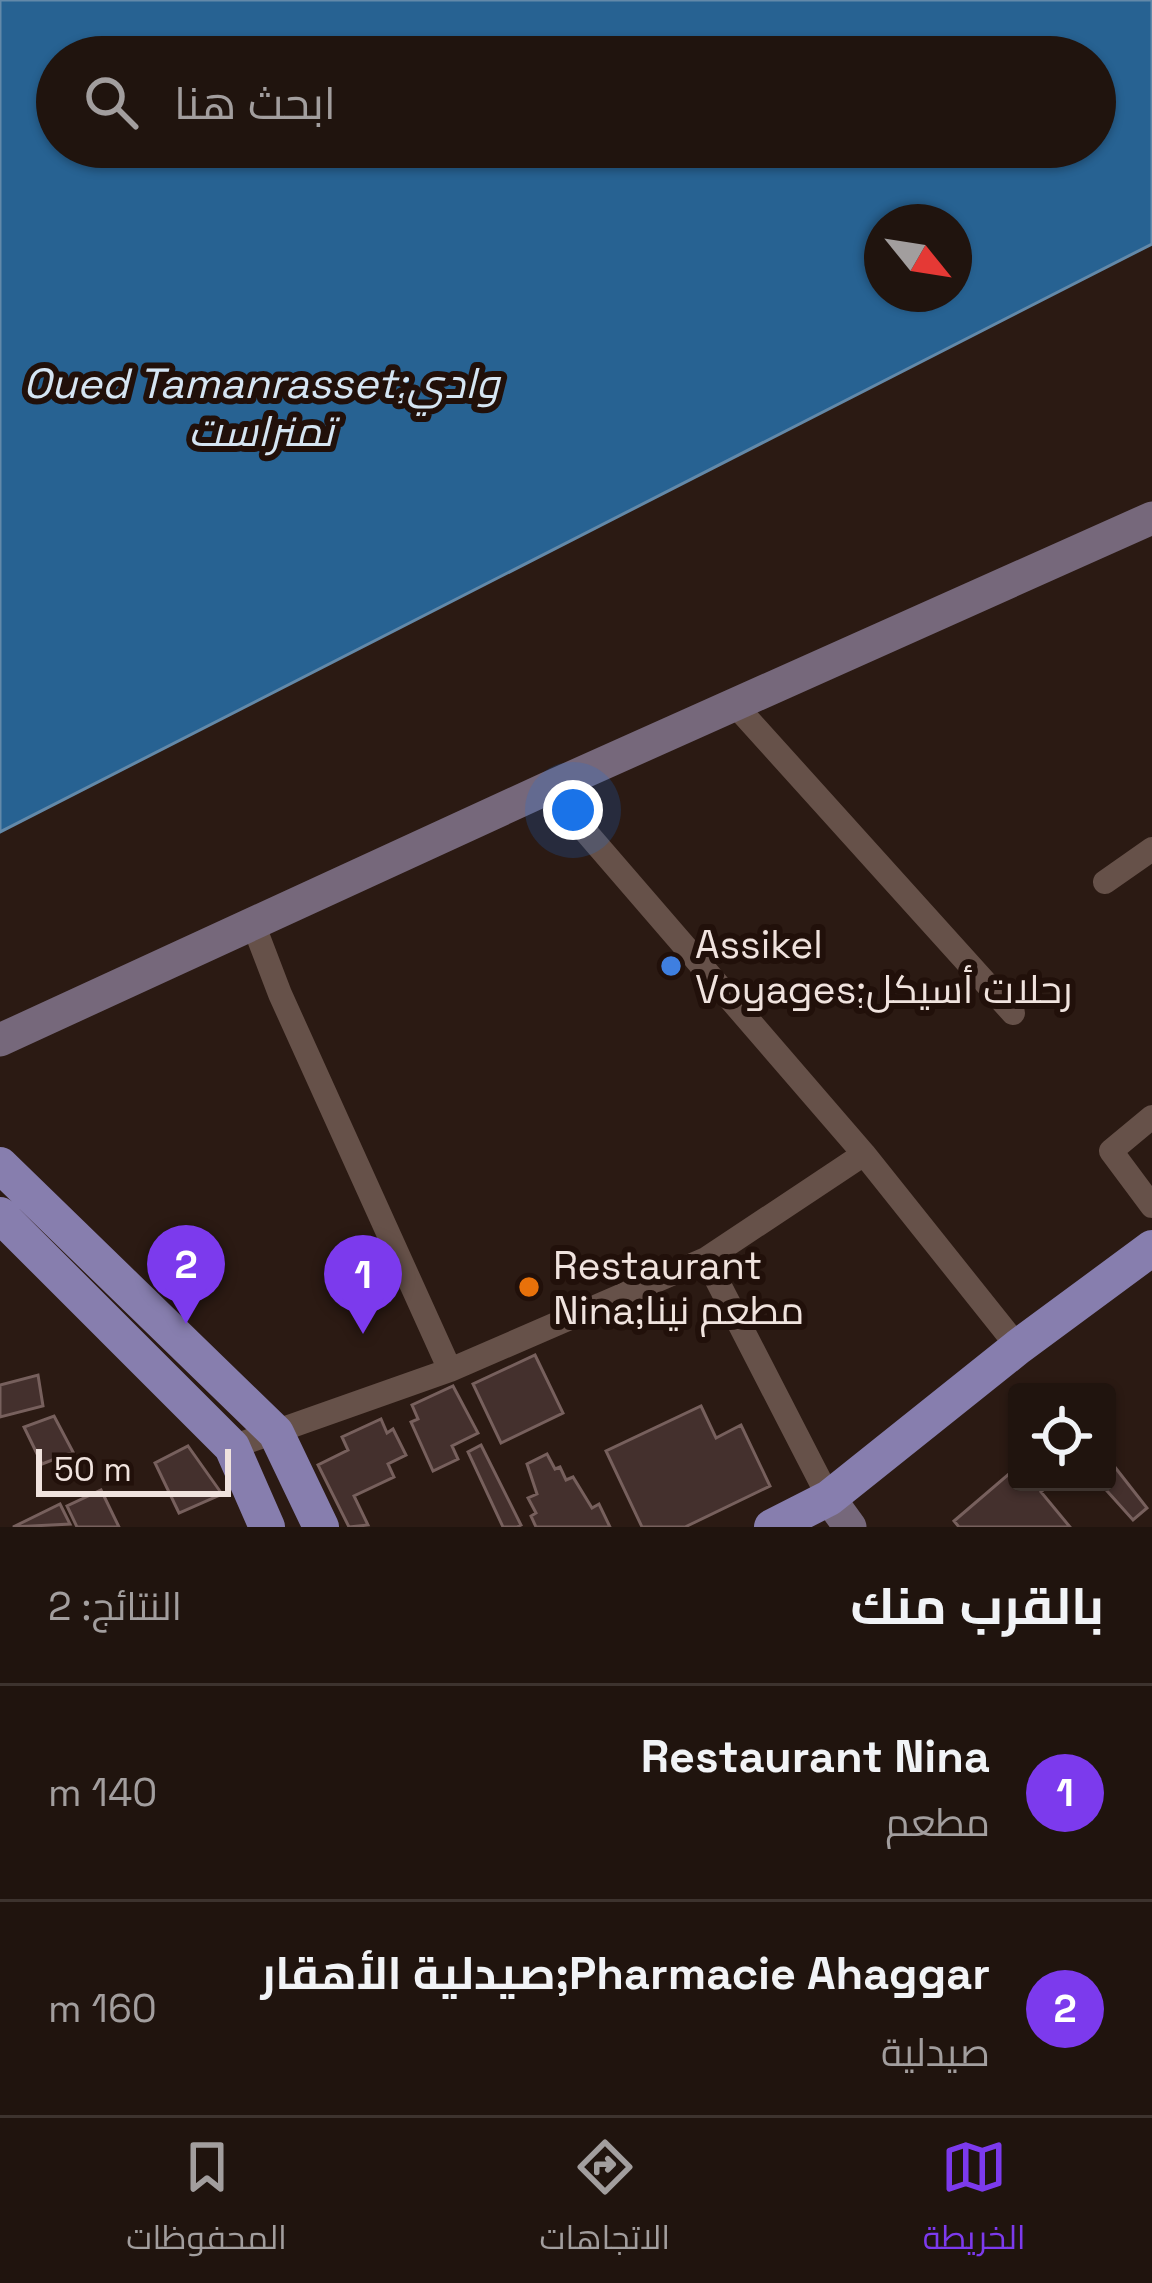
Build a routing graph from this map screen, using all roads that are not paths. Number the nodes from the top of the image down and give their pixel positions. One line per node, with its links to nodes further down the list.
1 (1152, 518): 2 (street)
2 (735, 704): 3 (street); 7 (street)
3 (548, 788): 6 (street); 10 (street)
4 (1152, 849): 5 (street)
5 (1105, 882)
6 (254, 926): 8 (street); 17 (street)
7 (1013, 1013)
8 (0, 1040)
9 (1152, 1117): 12 (street)
10 (864, 1154): 15 (street); 16 (street)
11 (0, 1165): 18 (main road)
12 (1152, 1206)
13 (0, 1215): 19 (main road)
14 (1152, 1248): 16 (main road)
15 (706, 1259): 17 (street); 20 (street)
16 (1018, 1347): 20 (main road)
17 (450, 1370): 18 (street)
18 (276, 1433): 19 (street); 22 (main road)
19 (232, 1448): 21 (main road)
20 (839, 1513): 23 (main road)
21 (267, 1527)
22 (321, 1527)
23 (772, 1527)

